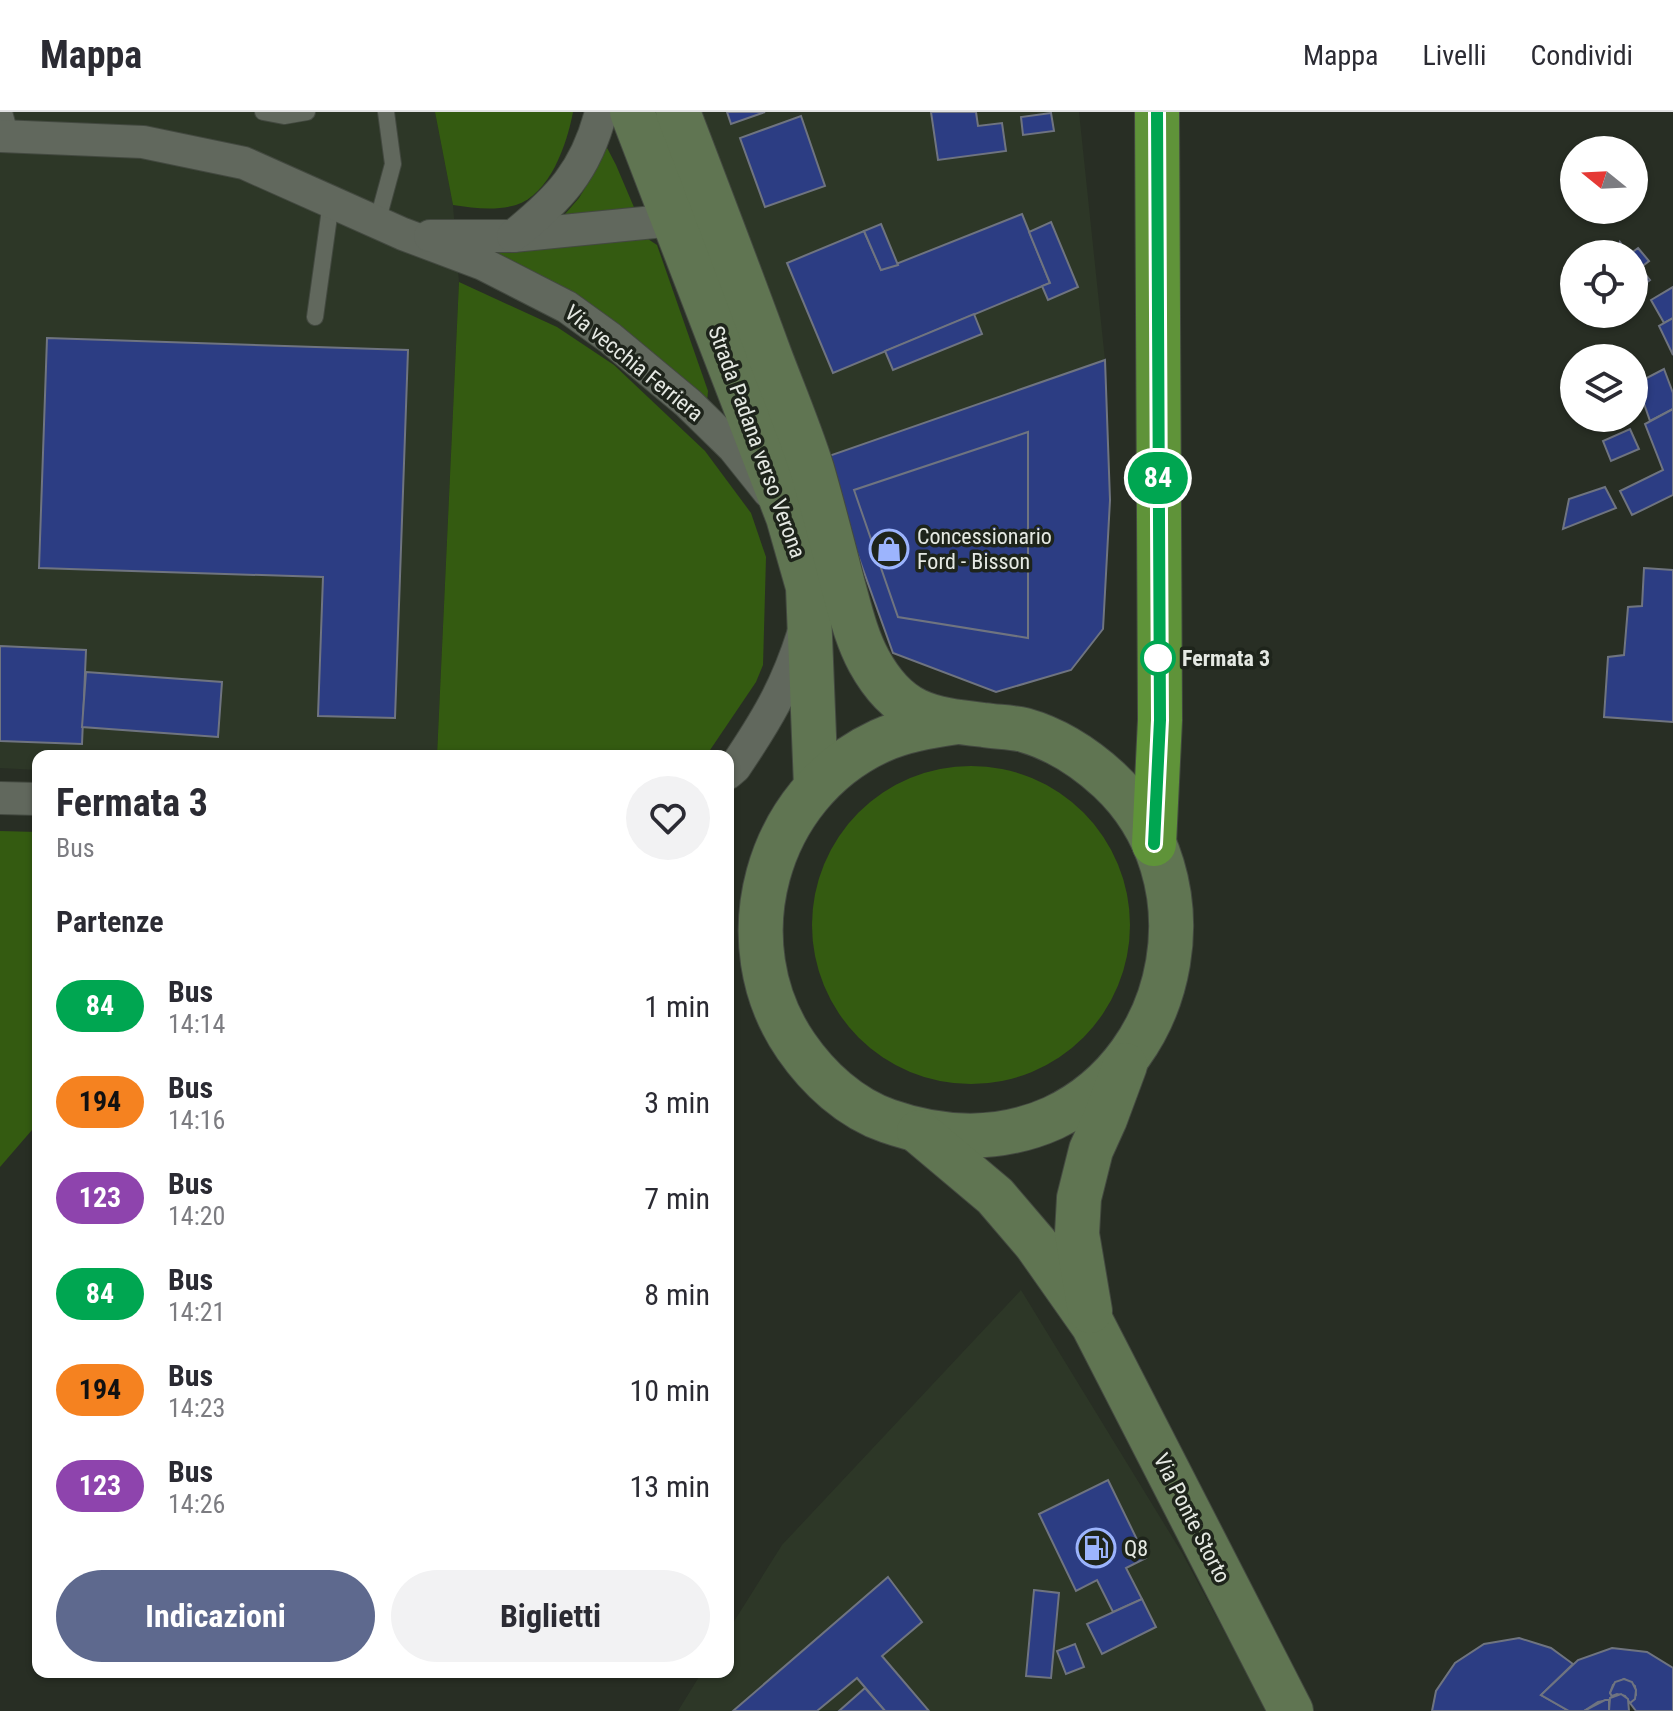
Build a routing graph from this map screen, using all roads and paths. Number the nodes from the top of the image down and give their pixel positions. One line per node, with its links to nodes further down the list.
1 (263, 112): 2 (lane)
2 (307, 112)
3 (386, 112): 11 (lane)
4 (601, 112): 12 (street)
5 (632, 112): 10 (main road, Strada Padana verso Verona)
6 (678, 112): 13 (main road, Strada Padana verso Verona)
7 (1157, 112): 22 (highway)
8 (5, 128): 9 (street, Via vecchia Ferriera)
9 (331, 202): 11 (street, Via vecchia Ferriera); 14 (lane)
10 (674, 220): 12 (street, Via vecchia Ferriera); 13 (street); 15 (main road, Strada Padana verso Verona)
11 (390, 228): 12 (street, Via vecchia Ferriera); 15 (street, Via vecchia Ferriera)
12 (513, 236)
13 (731, 250): 17 (main road, Strada Padana verso Verona)
14 (315, 317)
15 (788, 517): 16 (main road, Strada Padana verso Verona)
16 (810, 612): 18 (street); 19 (main road, Strada Padana verso Verona)
17 (957, 722): 19 (main road, Strada Padana verso Verona); 22 (main road, Strada Padana verso Verona)
18 (734, 768)
19 (816, 786): 24 (main road, Strada Padana verso Verona)
20 (0, 798): 21 (street)
21 (32, 799)
22 (1154, 844): 23 (main road, Strada Padana verso Verona)
23 (1126, 1060): 24 (main road, Strada Padana verso Verona); 25 (main road, Via Ponte Storto)
24 (919, 1132): 25 (main road, Via Ponte Storto)
25 (1093, 1325): 26 (main road, Via Ponte Storto)
26 (1291, 1711)

